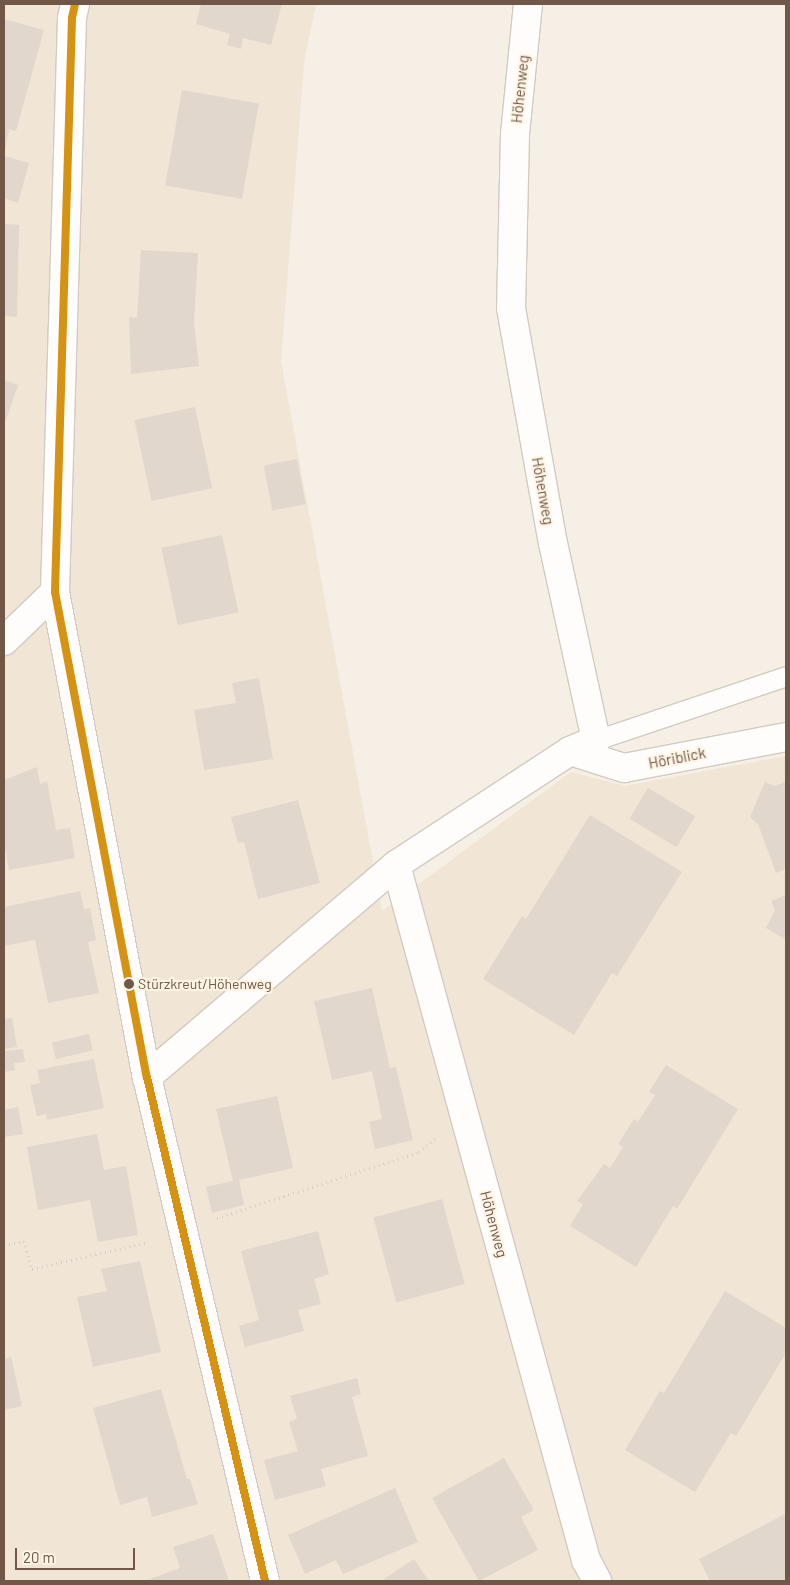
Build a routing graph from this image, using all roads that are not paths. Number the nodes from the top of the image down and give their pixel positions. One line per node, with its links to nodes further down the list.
1 (75, 4): 3 (street)
2 (528, 4): 7 (street, Höhenweg)
3 (55, 592): 4 (street); 10 (street)
4 (4, 641)
5 (786, 676): 7 (lane)
6 (786, 737): 8 (street, Höriblick)
7 (596, 740): 8 (street)
8 (570, 751): 9 (street)
9 (396, 865): 10 (street); 12 (street, Höhenweg)
10 (147, 1077): 11 (street)
11 (266, 1581)
12 (597, 1581)

